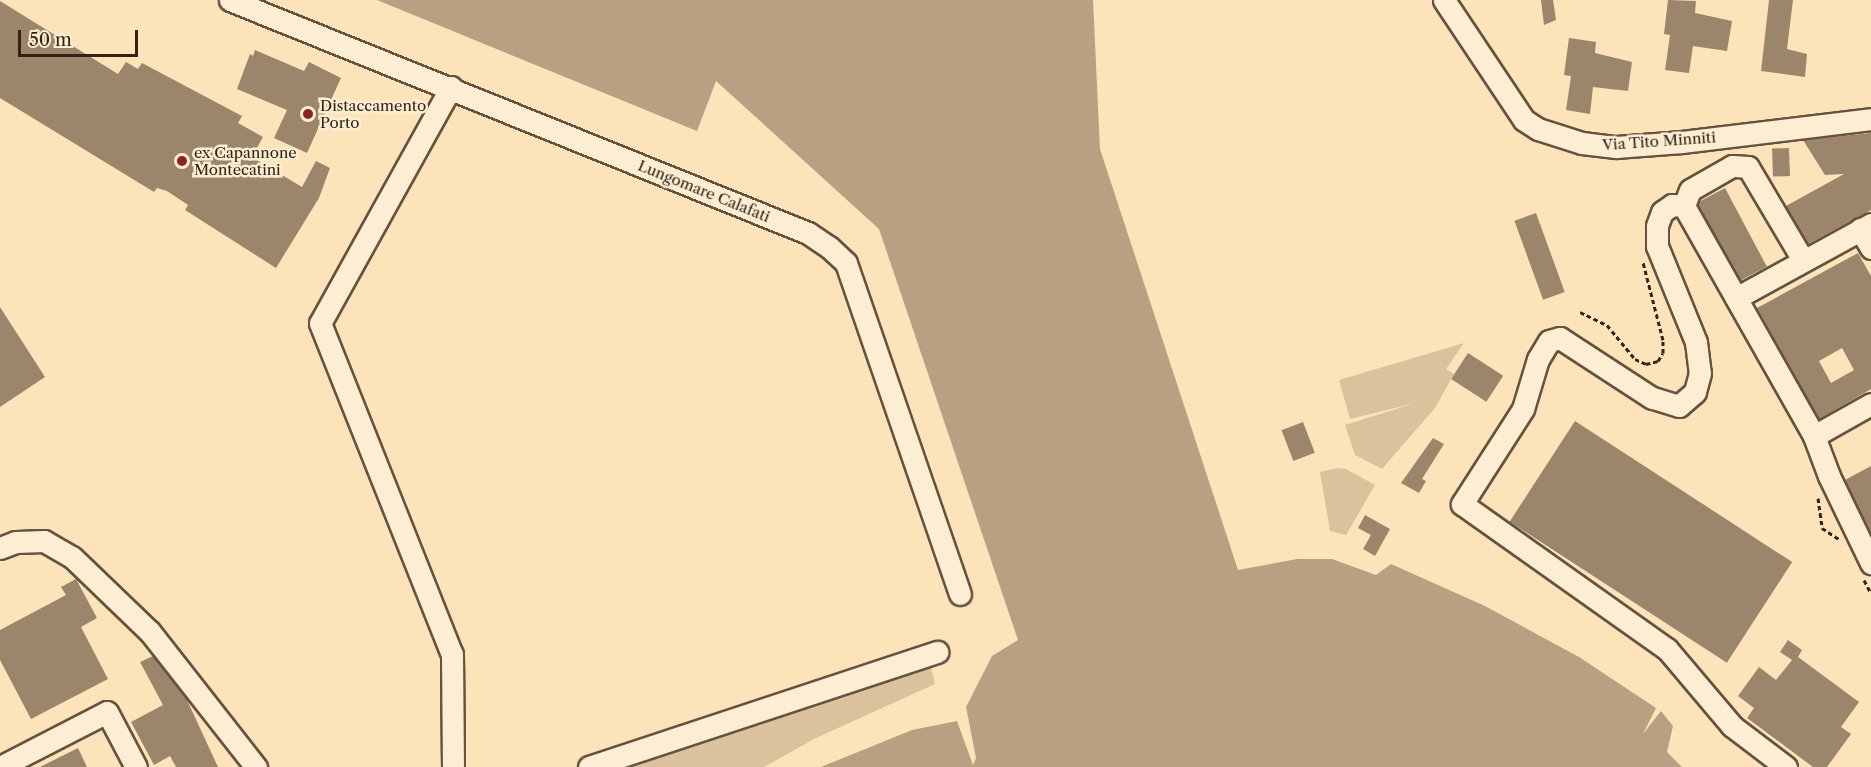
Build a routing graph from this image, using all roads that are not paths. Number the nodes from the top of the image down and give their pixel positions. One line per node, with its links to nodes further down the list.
1 (230, 0): 3 (street, Lungomare Calafati)
2 (1444, 0): 4 (street, Via Tito Minniti)
3 (451, 87): 14 (street, Lungomare Calafati); 19 (street)
4 (1871, 119)
5 (1684, 206): 8 (street); 9 (street); 21 (street)
6 (1866, 226): 7 (street); 8 (street)
7 (1871, 248)
8 (1803, 260): 9 (street)
9 (1736, 298): 11 (street)
10 (1871, 404): 11 (street)
11 (1814, 435): 13 (street)
12 (0, 548): 18 (street)
13 (1871, 563)
14 (960, 594)
15 (937, 652): 20 (street)
16 (0, 767): 17 (street)
17 (136, 767)
18 (256, 767)
19 (453, 767)
20 (589, 767)
21 (1786, 767)

